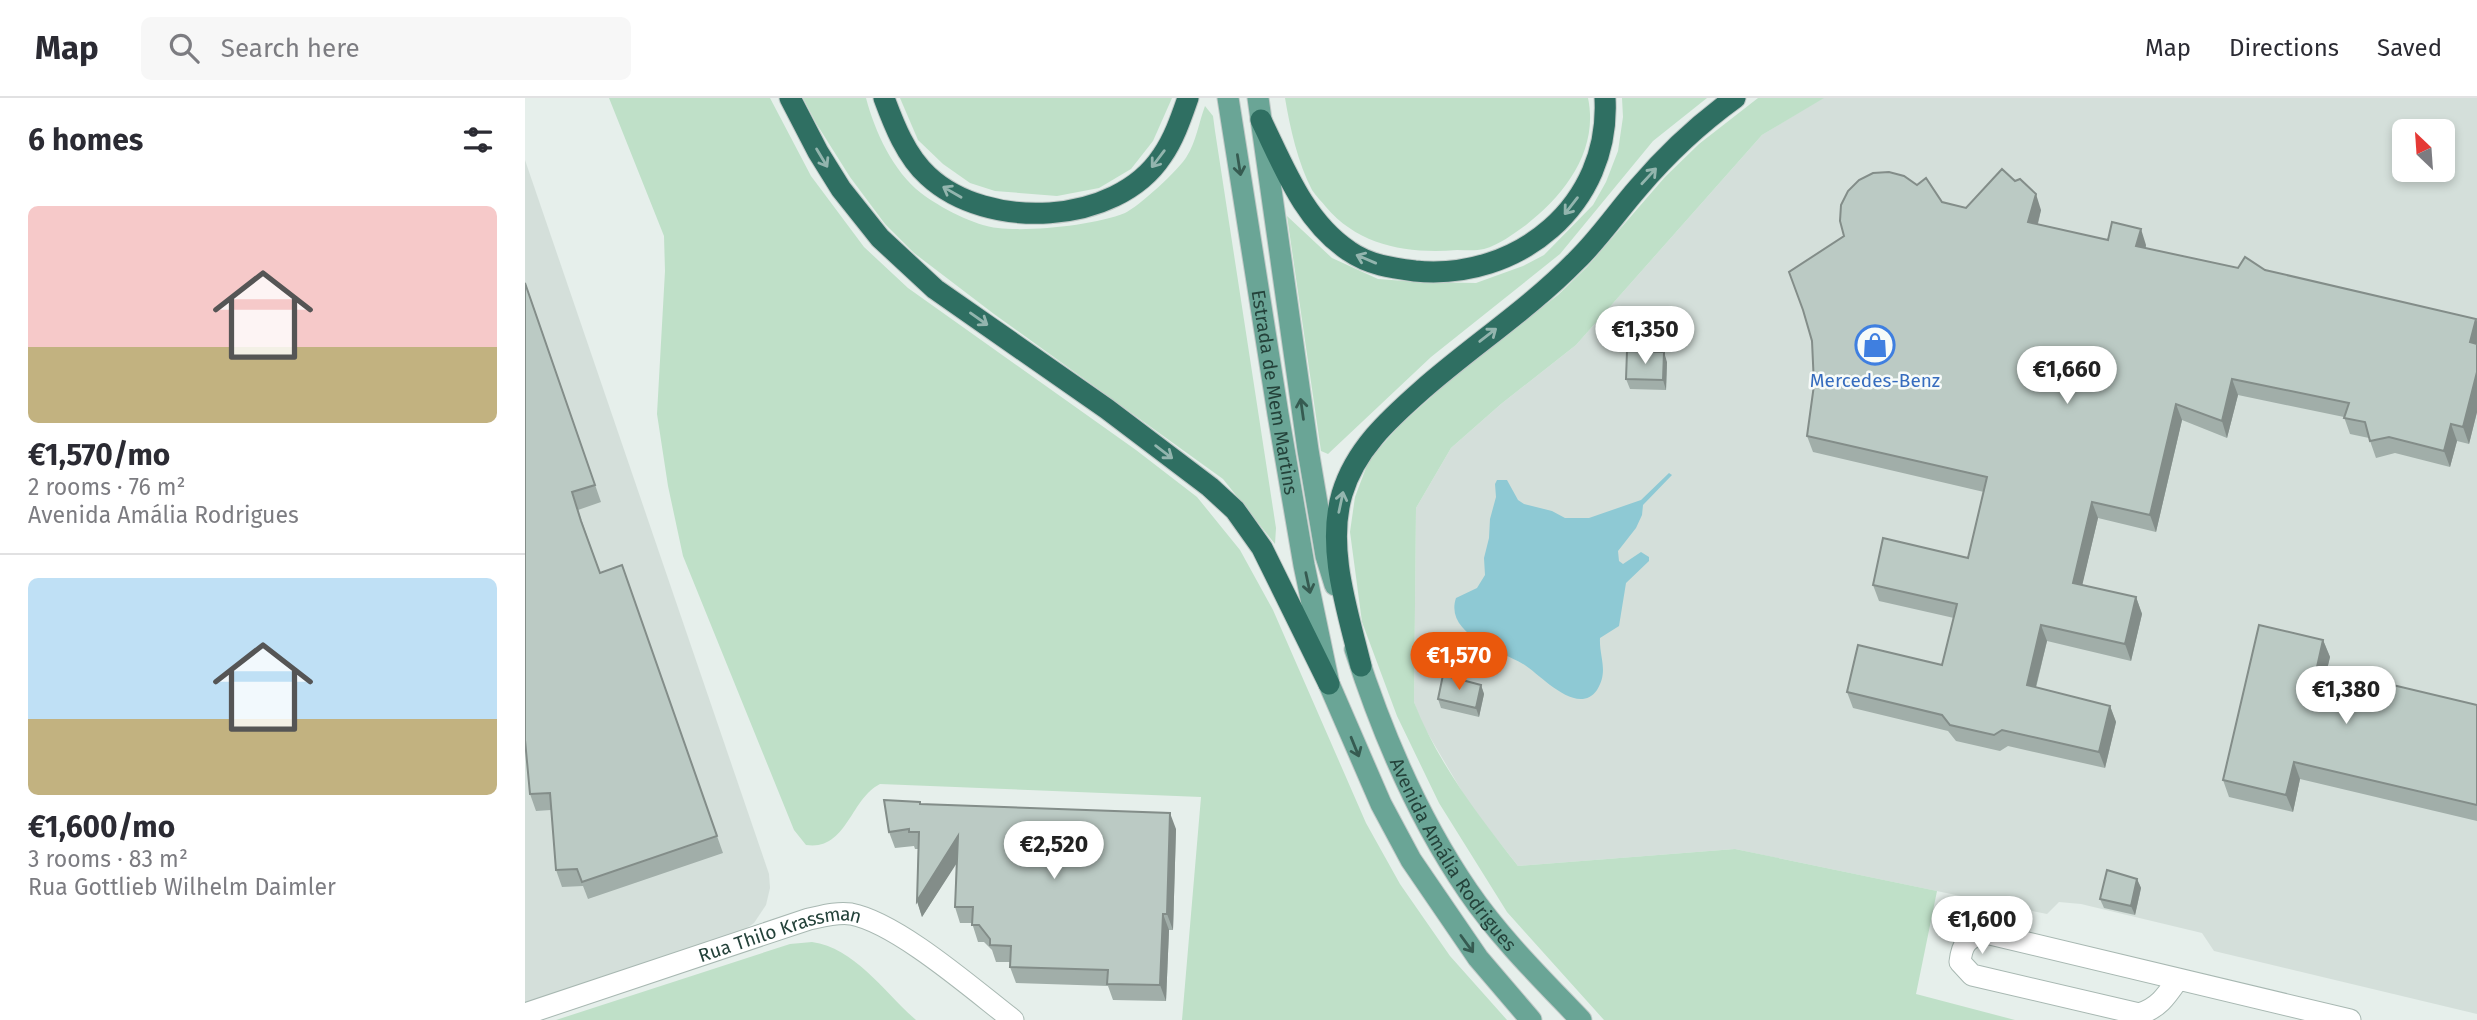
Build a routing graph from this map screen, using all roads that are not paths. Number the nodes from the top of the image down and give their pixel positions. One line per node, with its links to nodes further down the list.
1 (790, 98): 10 (highway, one-way to 10)
2 (884, 98): 3 (highway, one-way to 2)
3 (1188, 98)
4 (1228, 98): 10 (main road, Estrada de Mem Martins, one-way to 10)
5 (1258, 98): 8 (main road, Estrada de Mem Martins)
6 (1605, 98): 8 (highway, one-way to 8)
7 (1735, 98): 9 (highway, one-way to 7)
8 (1261, 120): 9 (main road, Estrada de Mem Martins, one-way to 8)
9 (1361, 666): 15 (main road, Avenida Amália Rodrigues)
10 (1329, 684): 14 (main road, Avenida Amália Rodrigues, one-way to 14)
11 (2178, 979): 11 (street); 16 (street)
12 (525, 1014): 13 (street, Rua Thilo Krassman)
13 (1013, 1020)
14 (1531, 1020)
15 (1581, 1020)
16 (2350, 1020)

